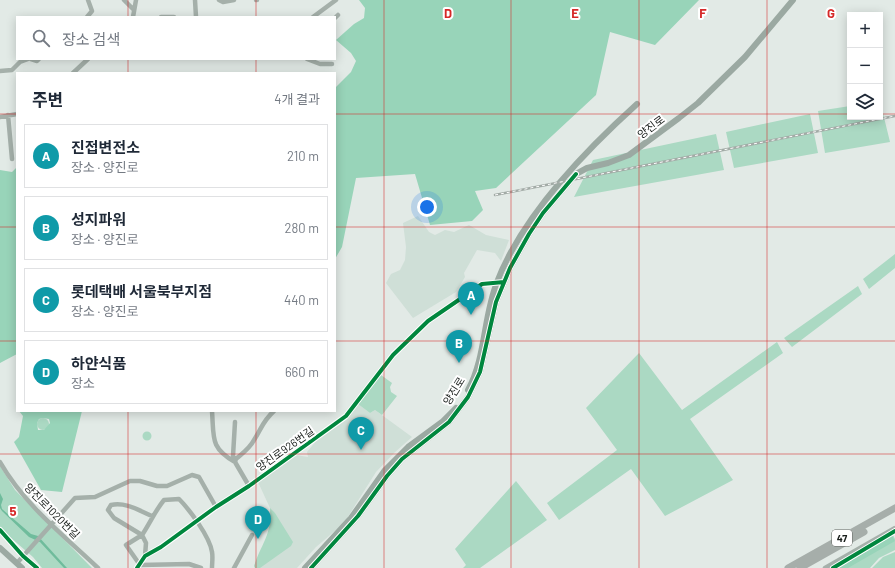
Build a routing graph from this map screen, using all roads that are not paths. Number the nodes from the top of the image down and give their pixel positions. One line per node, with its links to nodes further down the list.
1 (88, 0): 11 (street)
2 (124, 0): 10 (street)
3 (136, 0): 10 (street)
4 (195, 0): 13 (street)
5 (219, 0): 6 (street)
6 (234, 0)
7 (336, 0): 14 (street)
8 (787, 0): 26 (main road, 양진로)
9 (793, 0): 27 (main road, 양진로)
10 (133, 10): 12 (street)
11 (88, 16)
12 (133, 16)
13 (196, 16)
14 (314, 16)
15 (26, 60): 19 (street)
16 (87, 60): 20 (street)
17 (310, 60): 18 (street)
18 (332, 64)
19 (0, 71)
20 (74, 72)
21 (637, 104): 26 (main road, 양진로)
22 (16, 114): 23 (street)
23 (8, 116): 24 (street); 25 (street)
24 (0, 117)
25 (12, 159)
26 (574, 168): 27 (main road, 양진로)
27 (500, 282): 33 (street, 양진로926번길); 52 (main road, 양진로); 53 (main road, 양진로)
28 (212, 412): 32 (street)
29 (273, 412): 32 (street)
30 (235, 422): 32 (street)
31 (0, 462): 39 (street, 양진로1020번길)
32 (236, 462): 33 (street)
33 (248, 486): 34 (street, 양진로926번길)
34 (216, 507): 38 (street, 양진로926번길); 39 (street)
35 (895, 508): 54 (highway, 47)
36 (895, 514): 55 (highway, 47)
37 (152, 516): 38 (street); 41 (street); 41 (street)
38 (196, 520): 44 (street, 양진로926번길); 50 (street)
39 (51, 525): 45 (street); 48 (street, 양진로1020번길)
40 (895, 528): 56 (street)
41 (142, 535): 44 (street); 46 (street)
42 (252, 535): 51 (street)
43 (0, 548): 45 (main road)
44 (145, 556): 46 (street)
45 (17, 563): 47 (main road)
46 (139, 567): 49 (street)
47 (22, 568)
48 (98, 568)
49 (201, 568)
50 (212, 568)
51 (234, 568)
52 (305, 568)
53 (311, 568)
54 (788, 568)
55 (800, 568)
56 (825, 568)

